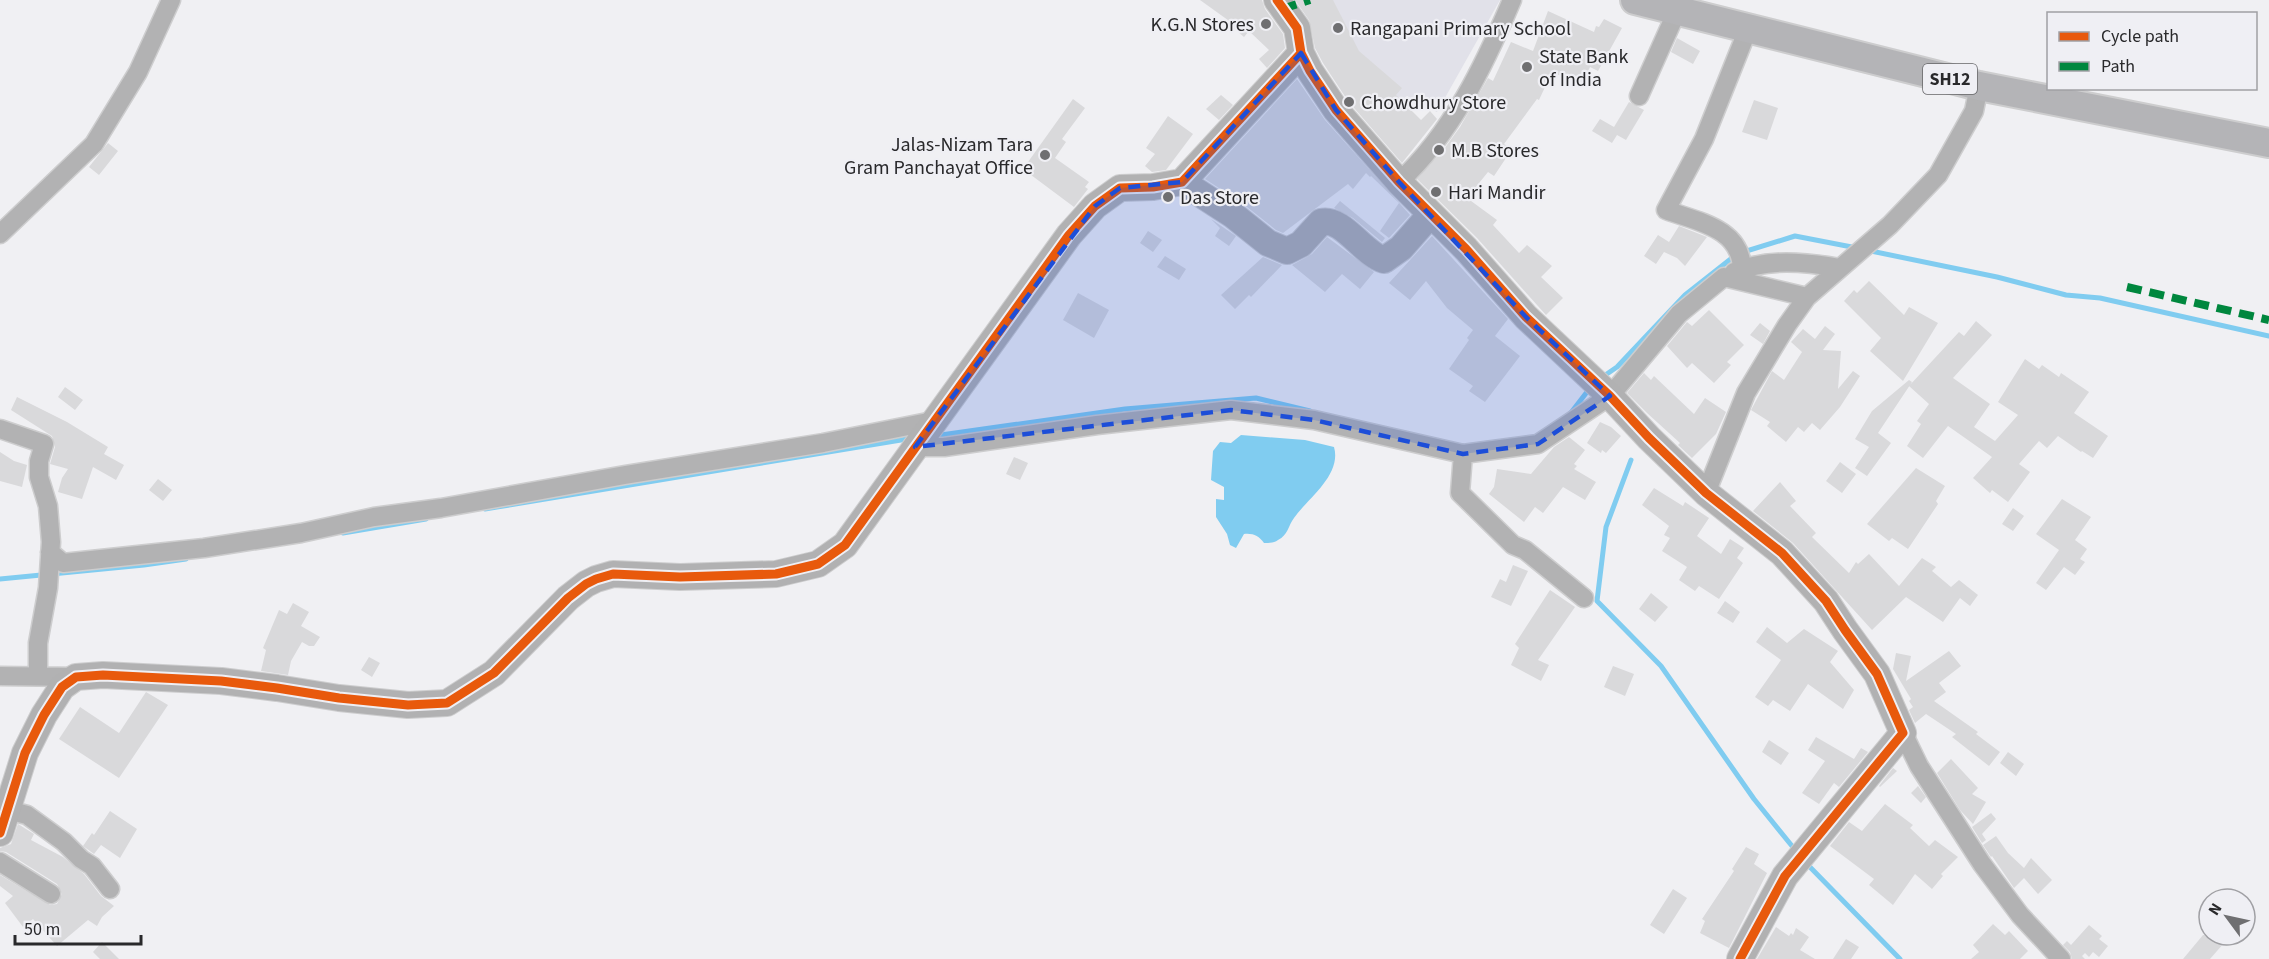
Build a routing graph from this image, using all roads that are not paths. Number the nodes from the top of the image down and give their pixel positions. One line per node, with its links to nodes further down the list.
1 (171, 0): 14 (street)
2 (1277, 0): 7 (street)
3 (1512, 0): 12 (street)
4 (1635, 0): 5 (main road, SH12)
5 (1677, 11): 6 (main road, SH12); 9 (street)
6 (1748, 28): 8 (main road, SH12); 15 (street)
7 (1300, 53): 11 (street); 12 (street)
8 (1979, 86): 10 (main road, SH12); 16 (street)
9 (1639, 96)
10 (2269, 143)
11 (1182, 182): 13 (street); 20 (street)
12 (1399, 182): 13 (street)
13 (1430, 215): 19 (street)
14 (0, 234)
15 (1740, 258): 16 (street); 17 (street)
16 (1840, 268): 18 (street)
17 (1724, 277): 18 (street); 19 (street)
18 (1807, 297): 24 (street)
19 (1610, 396): 23 (street); 24 (street)
20 (933, 421): 22 (street); 25 (street)
21 (0, 429): 25 (street)
22 (915, 447): 23 (street); 29 (street)
23 (1463, 454): 26 (street)
24 (1706, 493): 30 (street)
25 (49, 557): 28 (street)
26 (1584, 598)
27 (0, 676): 28 (street)
28 (38, 676): 29 (street)
29 (76, 677): 31 (street)
30 (1903, 733): 35 (street); 36 (street)
31 (4, 822): 33 (street)
32 (0, 862): 34 (street)
33 (110, 889)
34 (51, 894)
35 (1740, 959)
36 (2061, 959)

